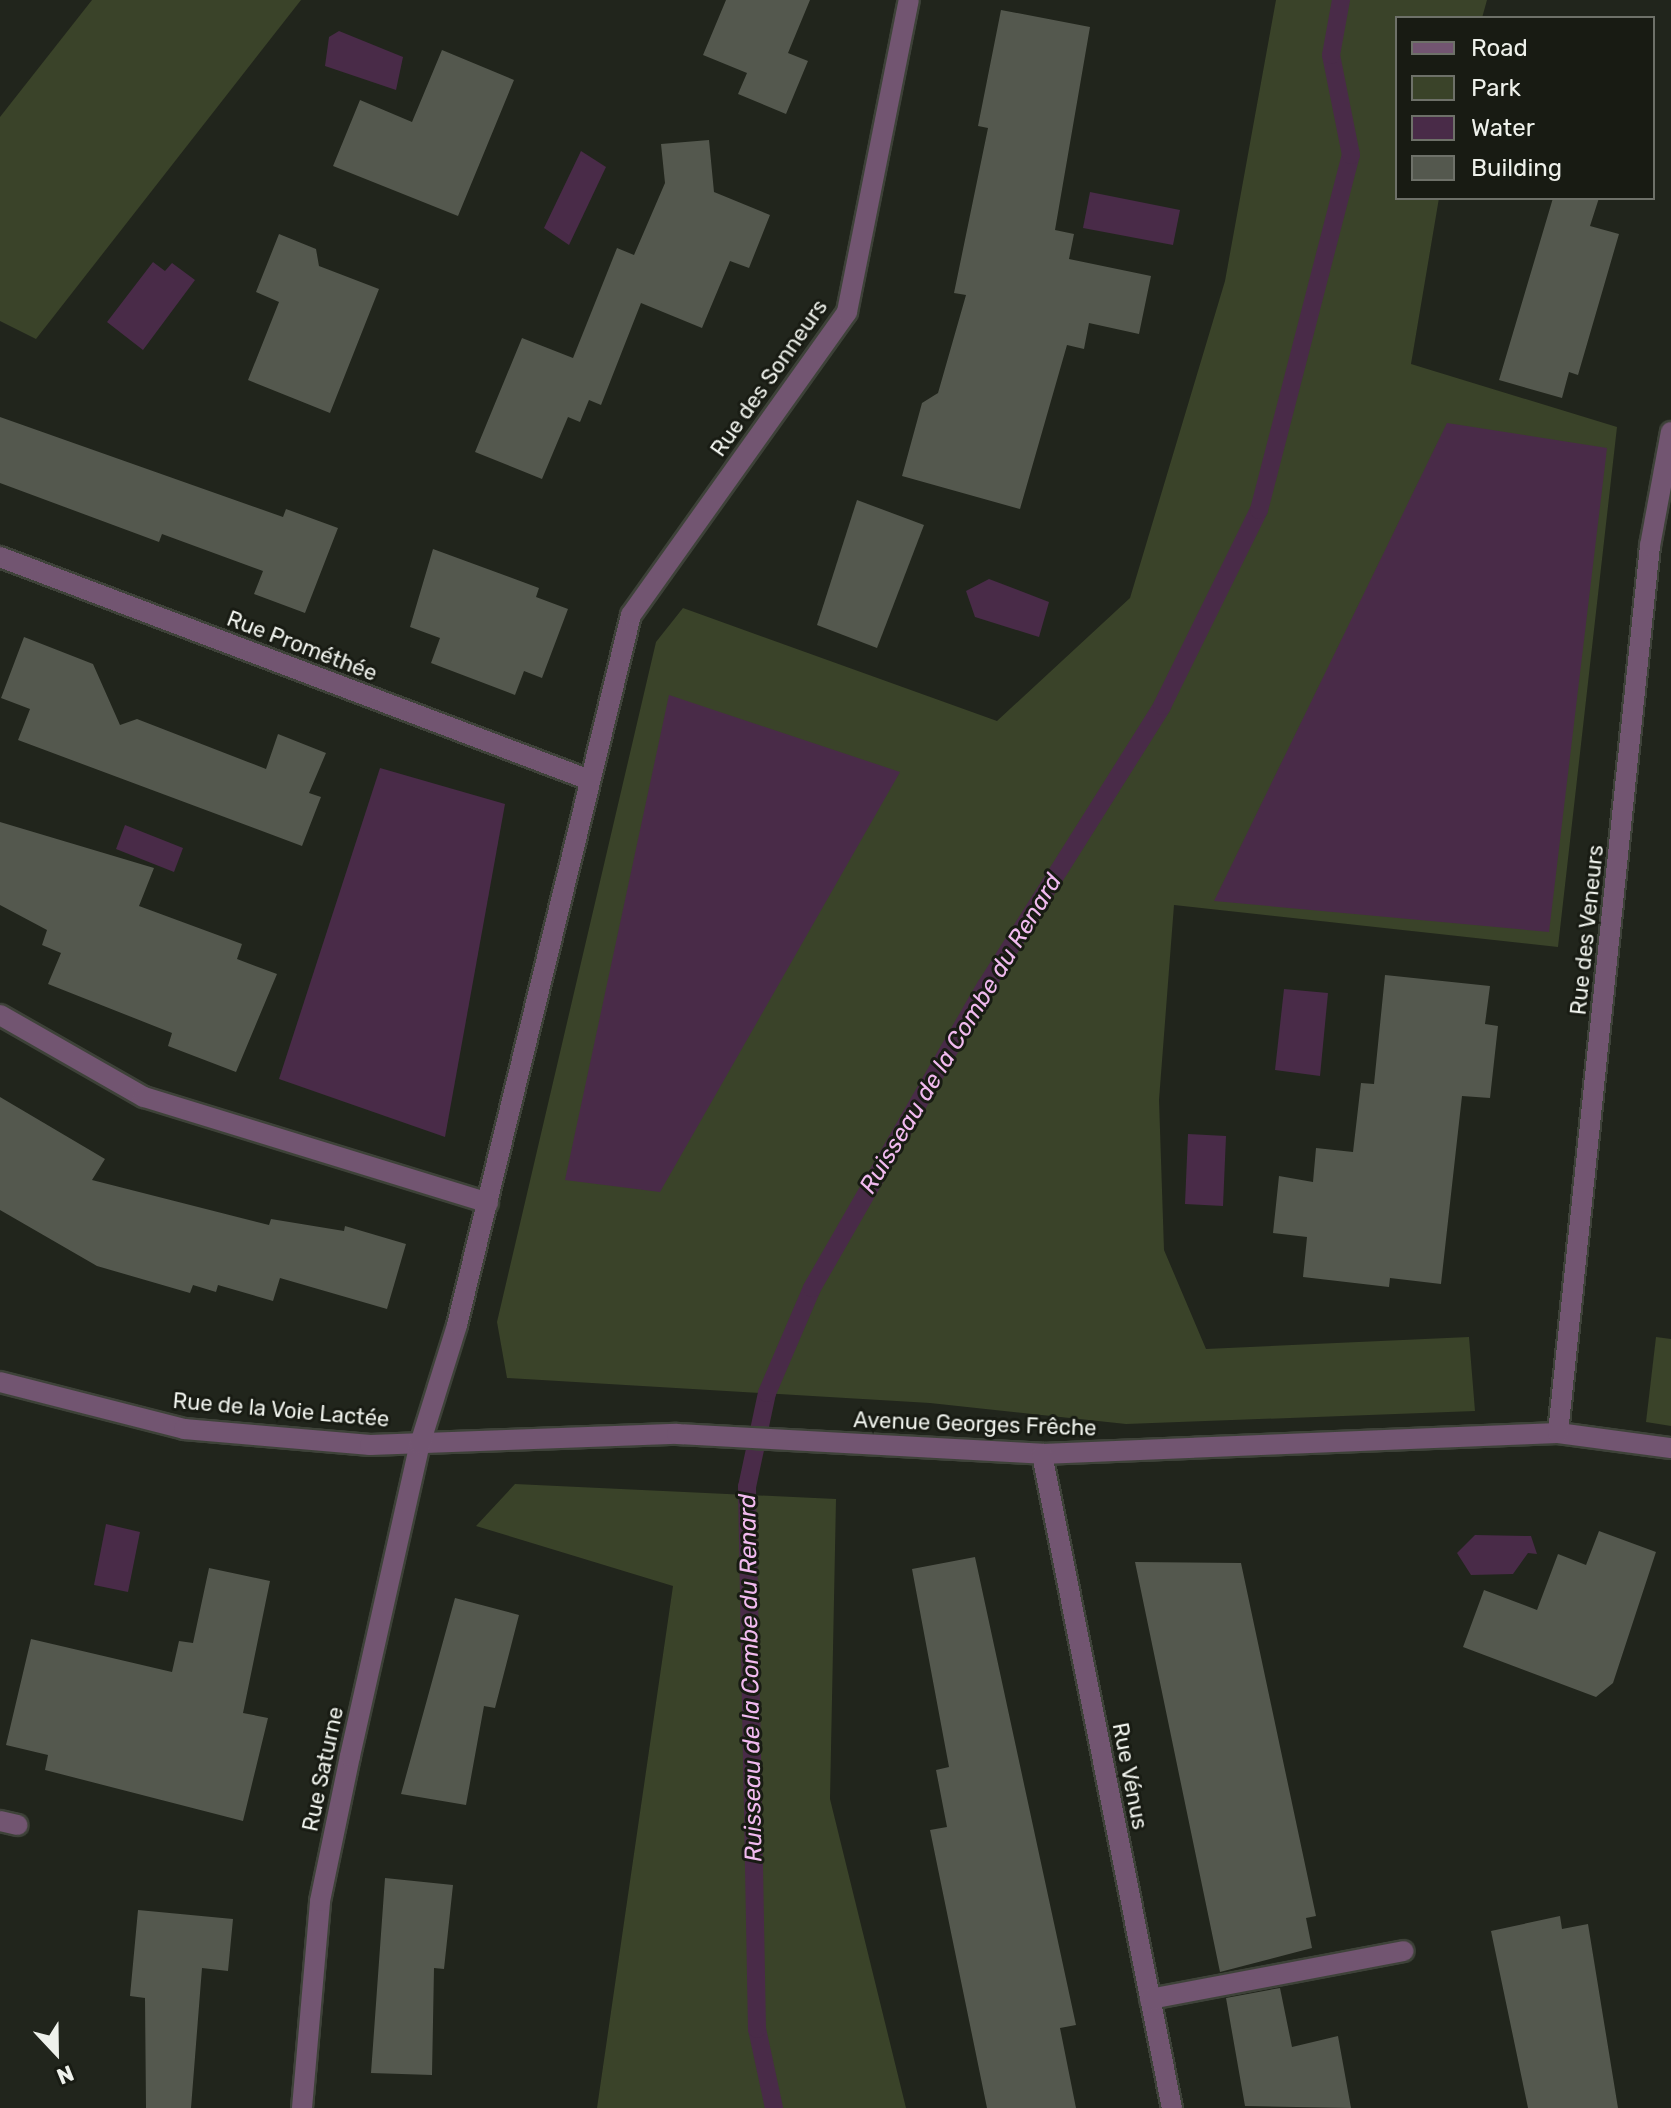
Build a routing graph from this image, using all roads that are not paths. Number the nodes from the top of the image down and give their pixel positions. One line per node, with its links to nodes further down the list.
1 (909, 0): 4 (street, Rue des Sonneurs)
2 (1671, 432): 9 (street, Rue des Veneurs)
3 (0, 557): 5 (street, Rue Prométhée)
4 (631, 615): 5 (street, Rue Saturne)
5 (587, 779): 7 (street, Rue Saturne)
6 (0, 1015): 7 (street)
7 (488, 1203): 10 (street, Rue Saturne)
8 (0, 1382): 10 (street, Rue de la Voie Lactée)
9 (1558, 1433): 11 (street, Avenue Georges Frêche); 12 (street, Avenue Georges Frêche)
10 (420, 1444): 12 (street, Avenue Georges Frêche); 15 (street, Rue Saturne)
11 (1671, 1448)
12 (1042, 1454): 14 (street, Rue Vénus)
13 (1404, 1951): 14 (street)
14 (1150, 1999): 16 (street, Rue Vénus)
15 (302, 2108)
16 (1172, 2108)

